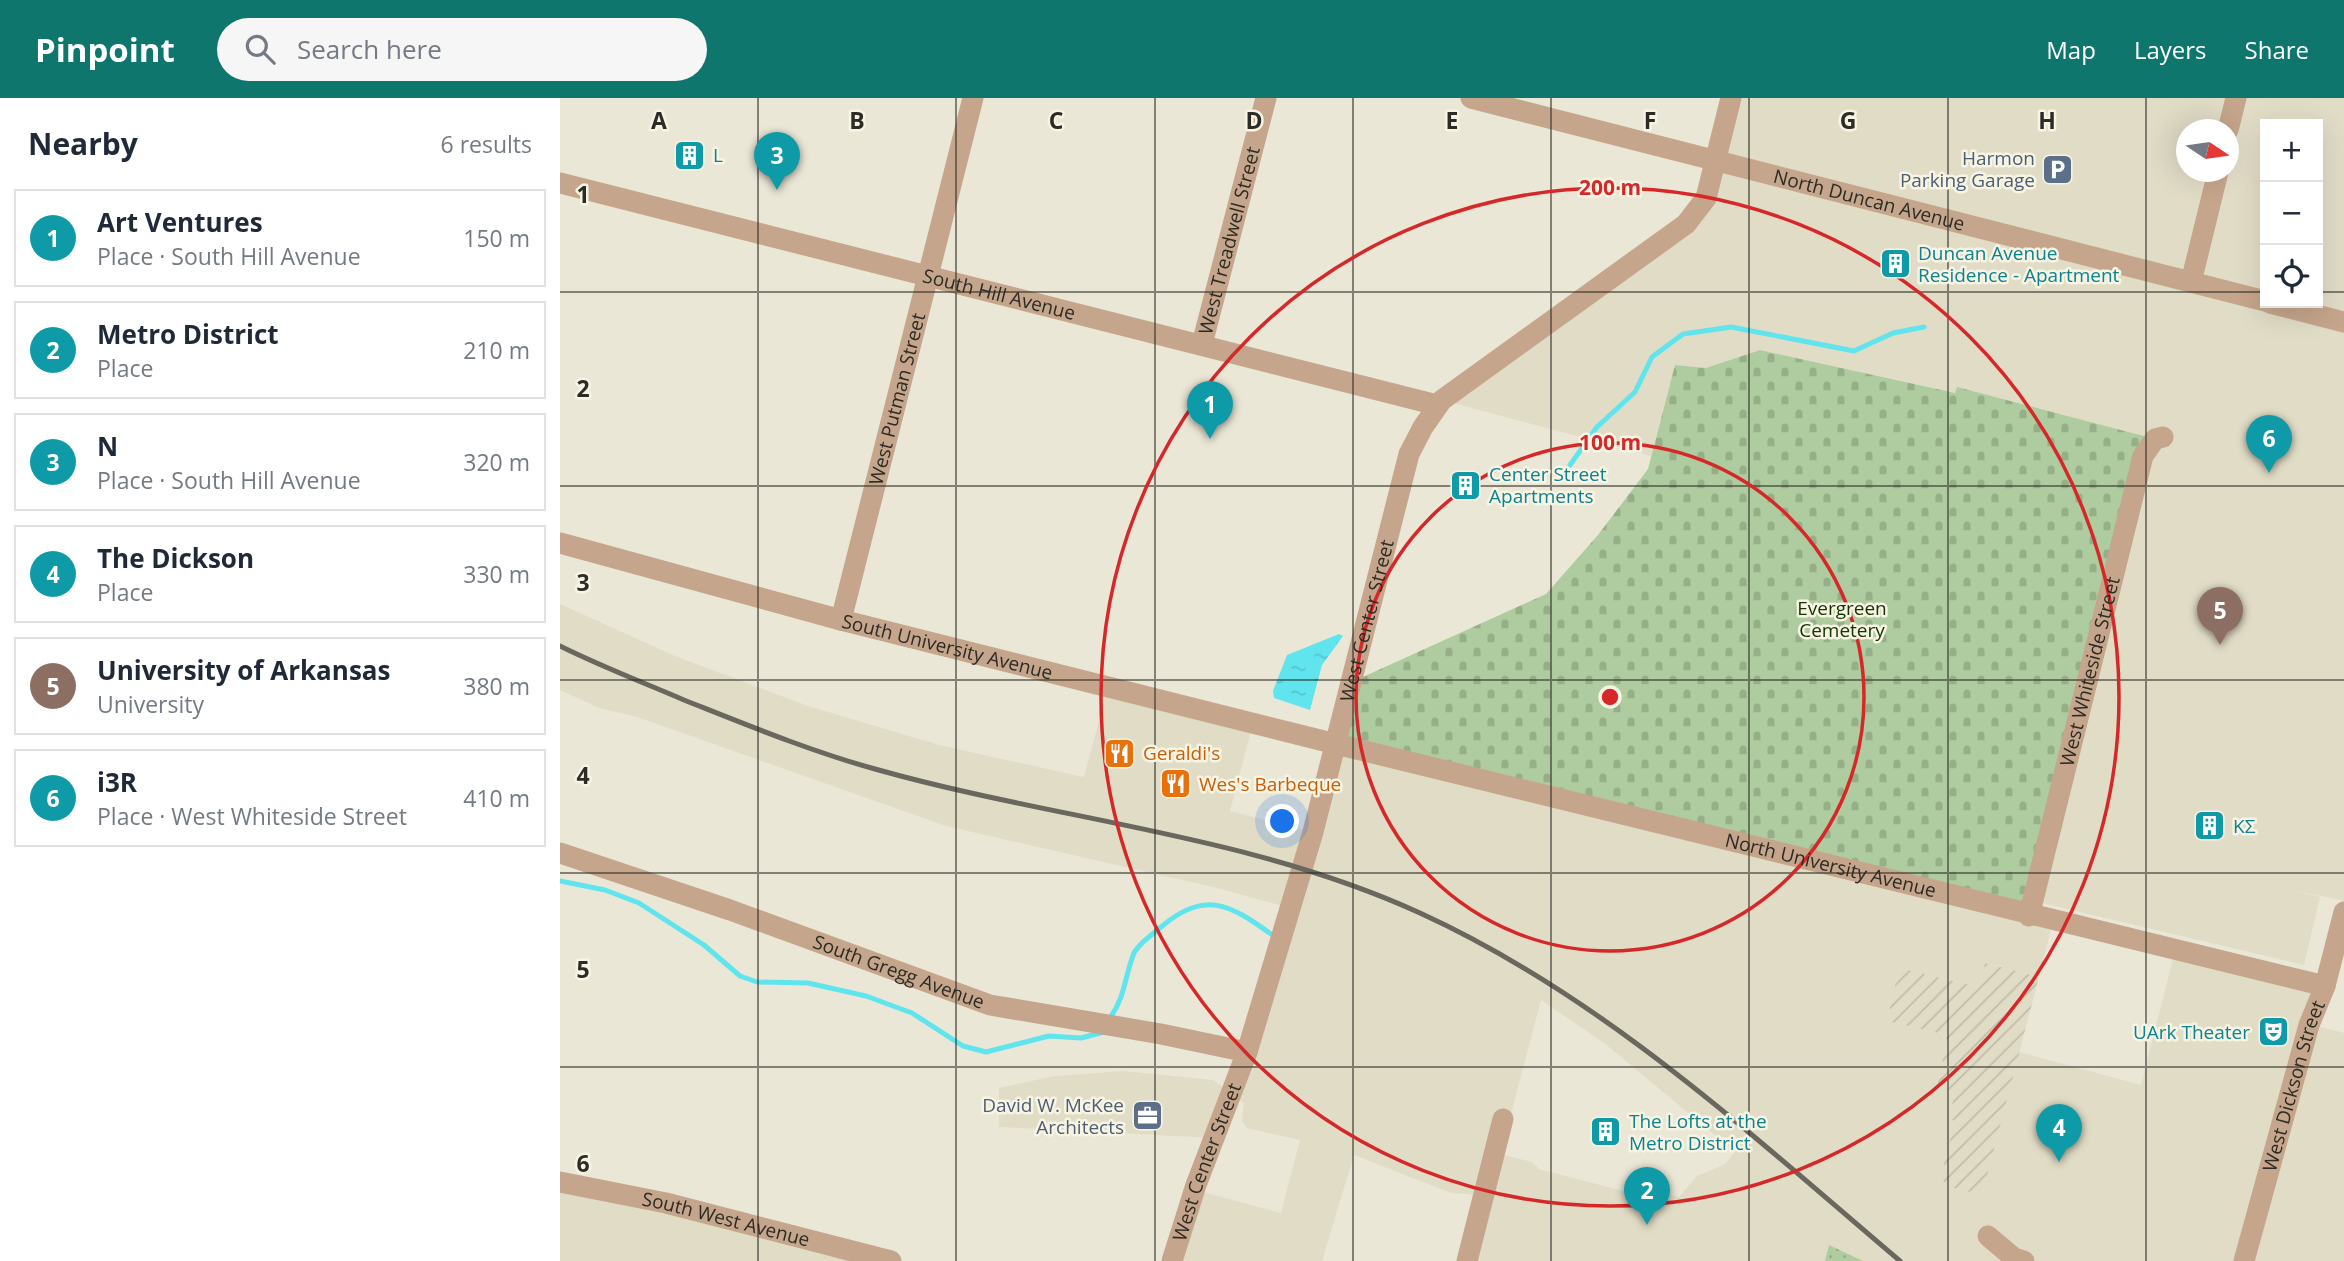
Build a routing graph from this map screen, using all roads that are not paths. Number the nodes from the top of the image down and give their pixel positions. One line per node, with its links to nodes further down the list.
1 (973, 98): 10 (street, West Putman Street)
2 (1266, 98): 15 (street, West Treadwell Street)
3 (1471, 98): 7 (street, North Duncan Avenue)
4 (1731, 98): 7 (street, West Center Street)
5 (2236, 98): 6 (street)
6 (2231, 119)
7 (1717, 160): 11 (street, North Duncan Avenue); 16 (street, West Center Street)
8 (2216, 182): 11 (street)
9 (560, 183): 10 (street, South Hill Avenue)
10 (929, 276): 15 (street, South Hill Avenue); 19 (street, West Putman Street)
11 (2191, 282): 12 (street, North Duncan Avenue)
12 (2260, 300)
13 (2289, 308): 14 (street)
14 (2344, 322)
15 (1202, 344): 16 (street, South Hill Avenue)
16 (1437, 405): 20 (street, West Center Street)
17 (2163, 437): 23 (street, West Whiteside Street)
18 (560, 543): 19 (street, South University Avenue)
19 (841, 620): 20 (street, South University Avenue)
20 (1336, 744): 23 (street, North University Avenue); 25 (street, West Center Street)
21 (560, 852): 25 (street, South Gregg Avenue)
22 (2344, 912): 24 (street, West Dickson Street)
23 (2029, 915): 24 (street, North University Avenue)
24 (2325, 986): 33 (street, West Dickson Street)
25 (1247, 1052): 30 (street, West Center Street)
26 (1503, 1119): 31 (street)
27 (560, 1182): 29 (street, South West Avenue)
28 (1988, 1236): 32 (street)
29 (891, 1261)
30 (1172, 1261)
31 (1467, 1261)
32 (2024, 1261)
33 (2244, 1261)

